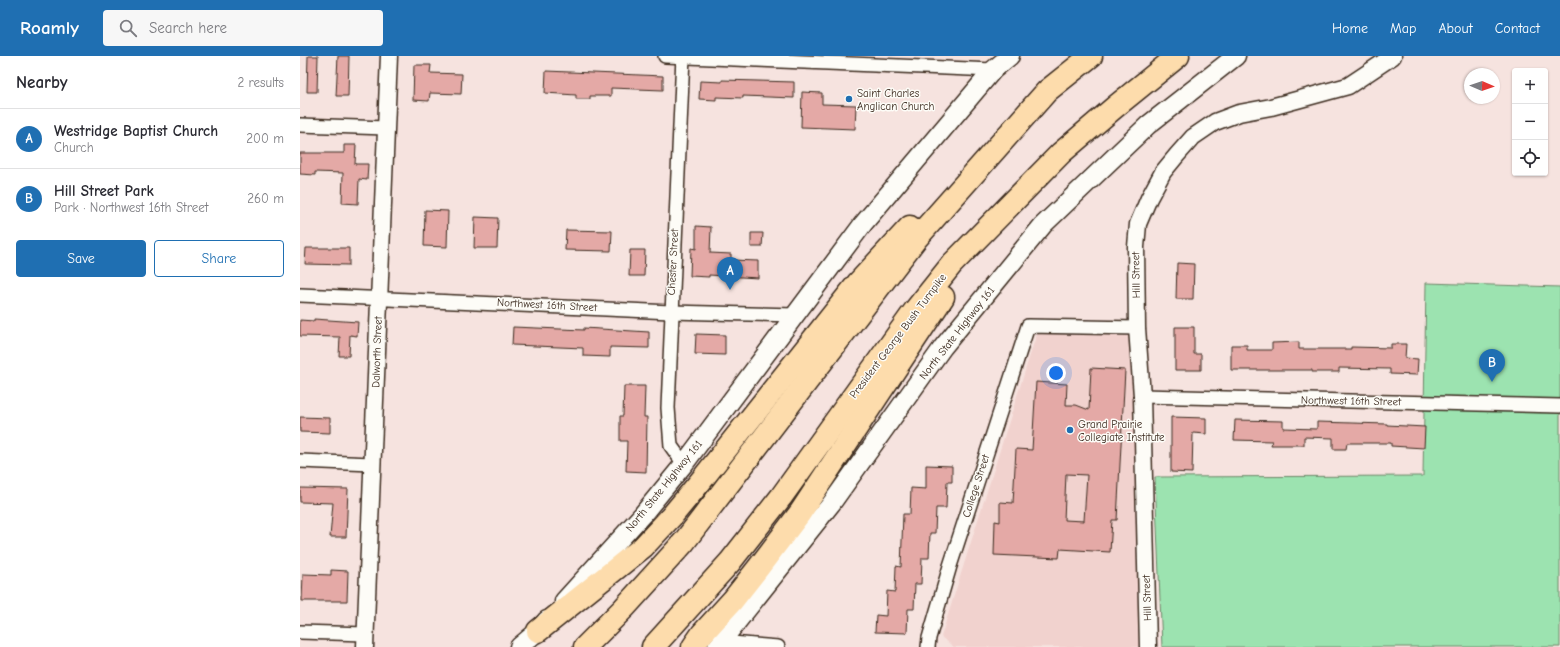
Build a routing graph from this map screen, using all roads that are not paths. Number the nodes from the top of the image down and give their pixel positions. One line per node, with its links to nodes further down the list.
1 (389, 56): 13 (street, Dalworth Street)
2 (665, 56): 3 (street)
3 (682, 56): 9 (street); 17 (street, Chester Street)
4 (1010, 56): 10 (main road, North State Highway 161)
5 (1091, 56): 11 (highway)
6 (1178, 56): 14 (highway, President George Bush Turnpike)
7 (1236, 56): 28 (main road, North State Highway 161)
8 (1393, 56): 19 (street, Hill Street)
9 (911, 62): 10 (street)
10 (993, 70): 18 (main road, North State Highway 161)
11 (1047, 91): 25 (highway); 30 (highway)
12 (300, 125): 13 (street)
13 (386, 128): 16 (street, Dalworth Street)
14 (1003, 212): 31 (highway, President George Bush Turnpike); 32 (highway)
15 (300, 295): 16 (street, Northwest 16th Street)
16 (379, 298): 17 (street, Northwest 16th Street); 23 (street, Dalworth Street)
17 (671, 312): 18 (street, Northwest 16th Street); 24 (street, Chester Street)
18 (794, 315): 24 (main road, North State Highway 161)
19 (1138, 328): 20 (street, Hill Street); 34 (street, College Street)
20 (1142, 396): 21 (street, Northwest 16th Street); 35 (street, Hill Street)
21 (1560, 406)
22 (300, 461): 23 (street)
23 (372, 464): 27 (street, Dalworth Street)
24 (684, 464): 25 (main road, North State Highway 161)
25 (538, 631): 29 (main road, North State Highway 161)
26 (300, 632): 27 (street)
27 (365, 641)
28 (719, 645): 33 (street)
29 (519, 647)
30 (585, 647)
31 (653, 647)
32 (693, 647)
33 (778, 647)
34 (928, 647)
35 (1148, 647)

